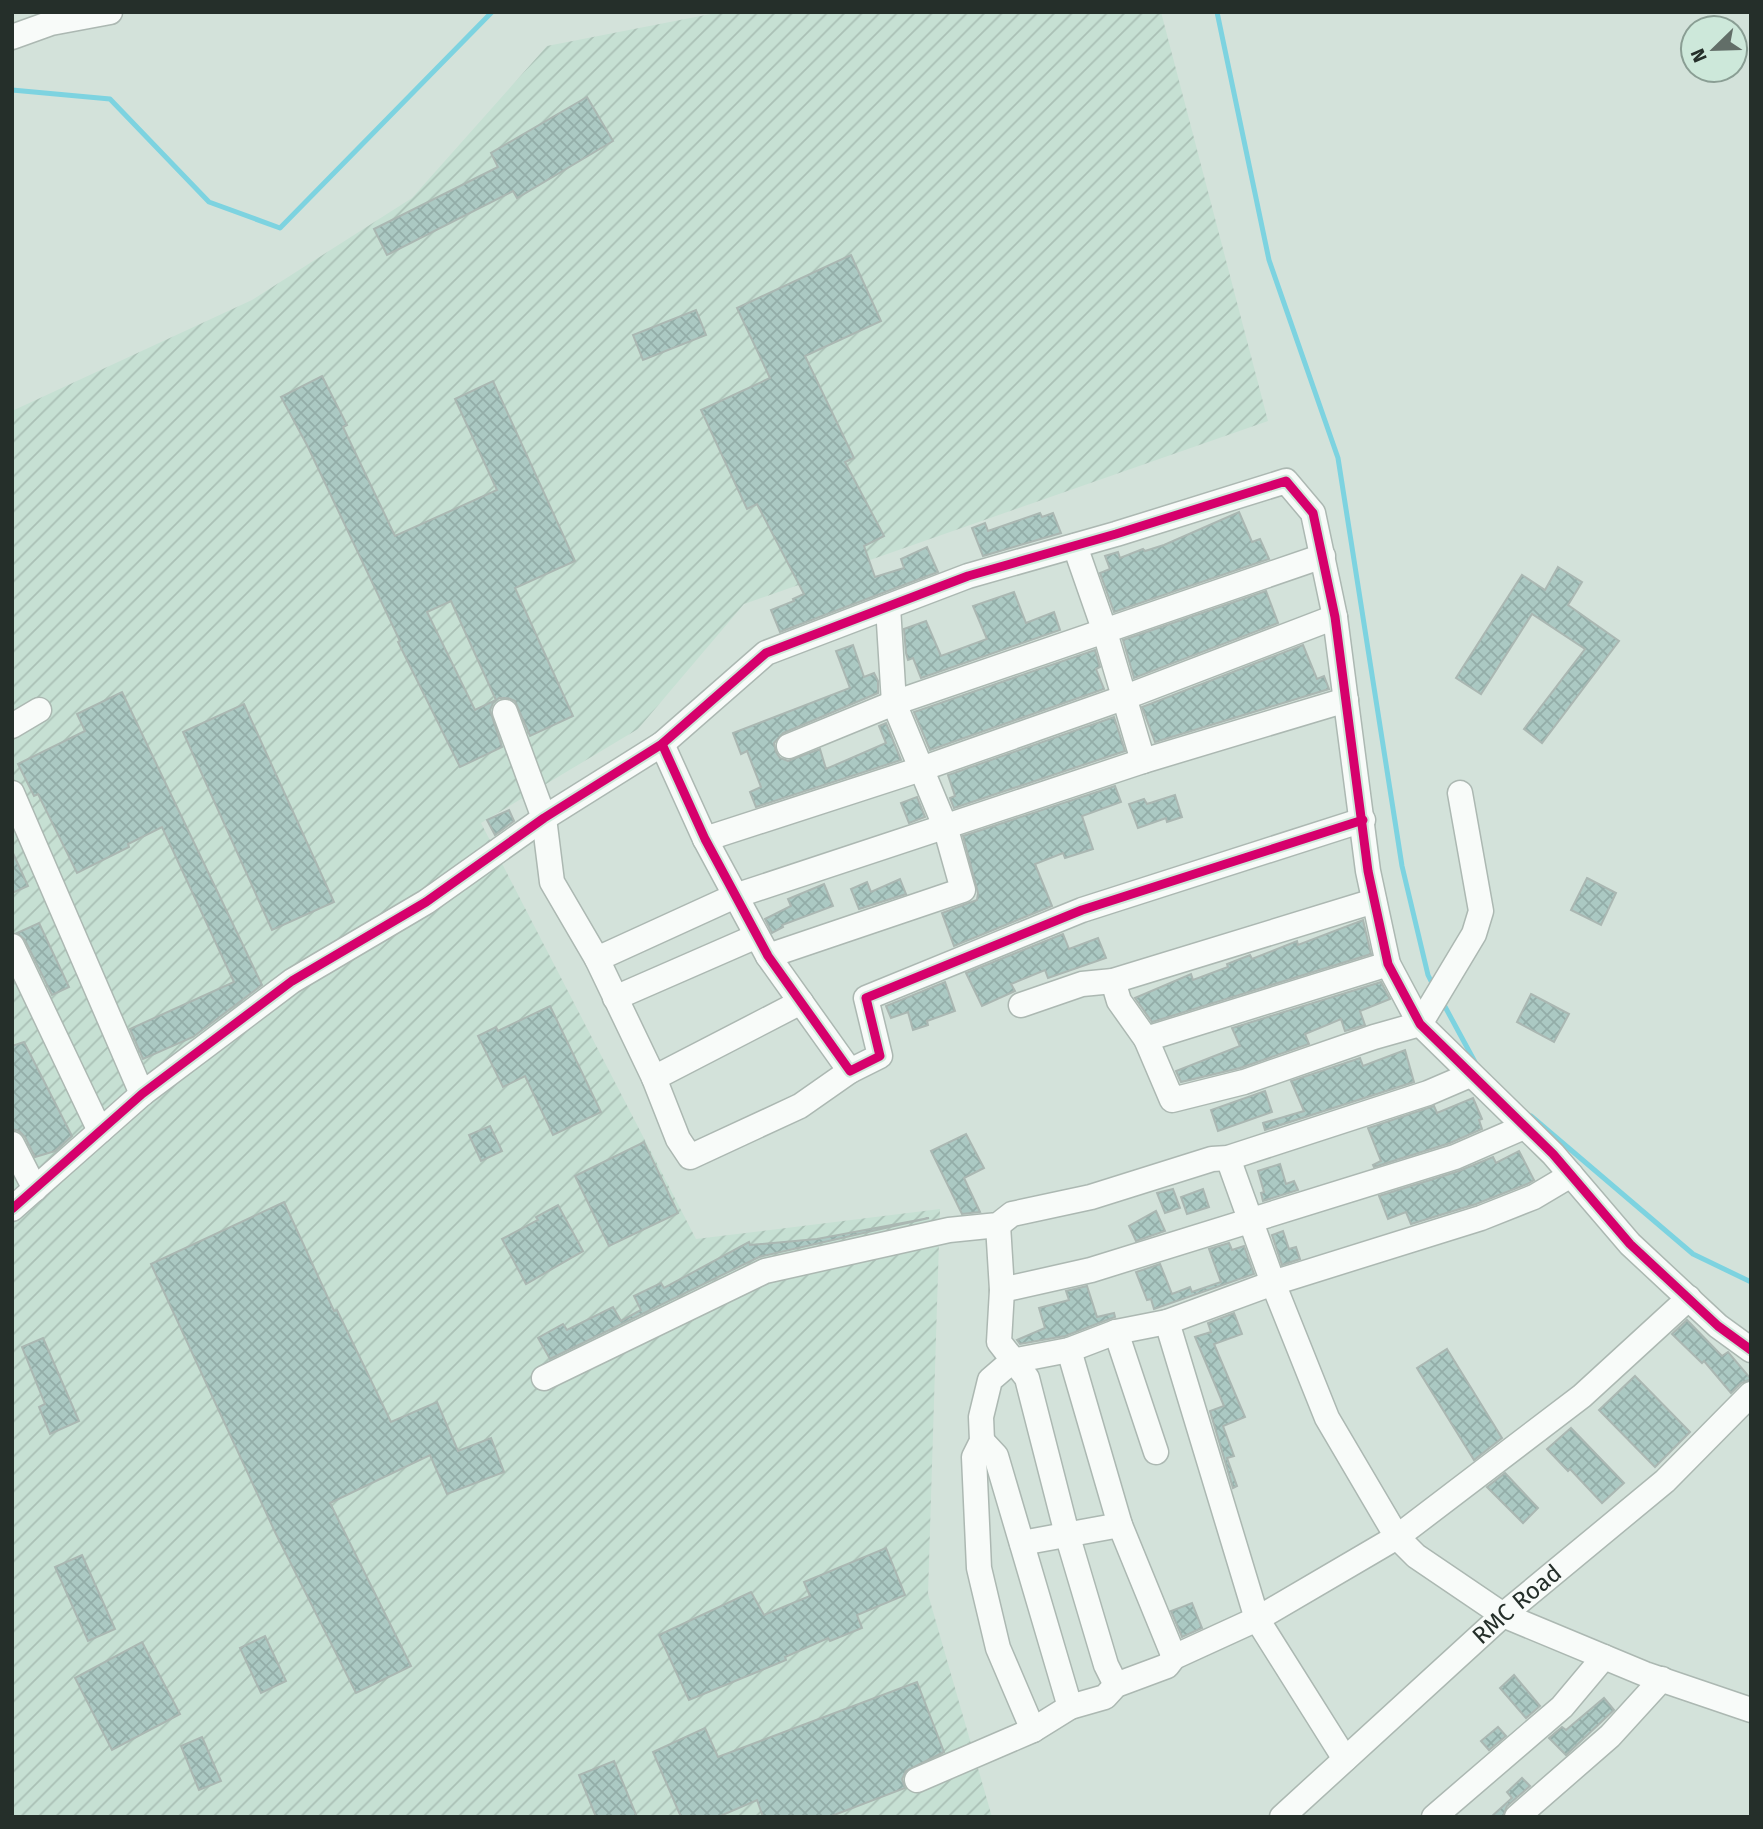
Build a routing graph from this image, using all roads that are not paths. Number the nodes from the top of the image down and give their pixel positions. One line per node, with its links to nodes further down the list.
1 (110, 12): 2 (street)
2 (12, 37)
3 (1075, 546): 4 (street); 5 (street); 7 (street)
4 (1322, 556): 6 (street); 7 (street)
5 (888, 607): 10 (street); 14 (street)
6 (1335, 617): 8 (street); 9 (street)
7 (1104, 629): 8 (street); 10 (street)
8 (1123, 698): 16 (street); 17 (street)
9 (1346, 700): 16 (street); 21 (street)
10 (894, 703): 15 (street); 17 (street)
11 (39, 710): 13 (street)
12 (505, 712): 20 (street)
13 (12, 726)
14 (662, 744): 20 (street); 23 (street)
15 (789, 746)
16 (1143, 761): 22 (street)
17 (921, 769): 22 (street); 23 (street)
18 (12, 793): 39 (street)
19 (1460, 793): 34 (street)
20 (544, 818): 28 (street); 39 (street)
21 (1363, 820): 25 (street); 36 (street)
22 (945, 827): 24 (street); 27 (street)
23 (705, 839): 24 (street)
24 (735, 896): 27 (street); 28 (street)
25 (1374, 901): 29 (street); 30 (street)
26 (12, 946): 41 (street)
27 (762, 946): 31 (street); 32 (street)
28 (597, 959): 31 (street)
29 (1388, 964): 34 (street); 35 (street)
30 (1113, 981): 33 (street); 35 (street)
31 (615, 998): 38 (street)
32 (801, 1002): 36 (street); 38 (street)
33 (1021, 1005)
34 (1426, 1015): 35 (street); 37 (street)
35 (1146, 1039)
36 (850, 1071): 38 (street)
37 (1470, 1075): 40 (street); 43 (street)
38 (653, 1078)
39 (142, 1094): 41 (street)
40 (1524, 1127): 44 (street); 47 (street)
41 (100, 1131): 45 (street)
42 (12, 1144): 45 (street)
43 (1228, 1158): 47 (street); 48 (street)
44 (1571, 1175): 49 (street); 51 (street)
45 (35, 1189): 46 (street)
46 (12, 1209)
47 (1249, 1220): 49 (street); 50 (street)
48 (998, 1225): 50 (street); 57 (street)
49 (1273, 1283): 52 (street); 64 (street)
50 (1002, 1290): 56 (street)
51 (1689, 1298): 55 (street); 64 (street)
52 (1167, 1322): 53 (street); 67 (street)
53 (1116, 1332): 54 (street); 61 (street)
54 (1069, 1350): 56 (street); 62 (street)
55 (1751, 1350)
56 (1012, 1361): 60 (street); 63 (street)
57 (544, 1378)
58 (1751, 1394): 66 (street, RMC Road)
59 (1751, 1416): 66 (street, RMC Road)
60 (982, 1441): 65 (street); 74 (street)
61 (1156, 1452)
62 (1120, 1525): 63 (street); 68 (street)
63 (1067, 1534): 65 (street); 71 (street)
64 (1397, 1537): 66 (street); 67 (street)
65 (1022, 1544): 72 (street)
66 (1508, 1617): 69 (street); 75 (street, RMC Road); 78 (street, RMC Road)
67 (1257, 1619): 68 (street); 75 (street)
68 (1174, 1657): 71 (street)
69 (1604, 1657): 70 (street); 79 (street)
70 (1662, 1679): 73 (street); 80 (street)
71 (1116, 1685): 72 (street)
72 (1070, 1707): 74 (street)
73 (1751, 1710)
74 (1033, 1730): 76 (street)
75 (1345, 1759): 77 (street, RMC Road)
76 (917, 1780)
77 (1282, 1817)
78 (1294, 1817)
79 (1434, 1817)
80 (1517, 1817)

